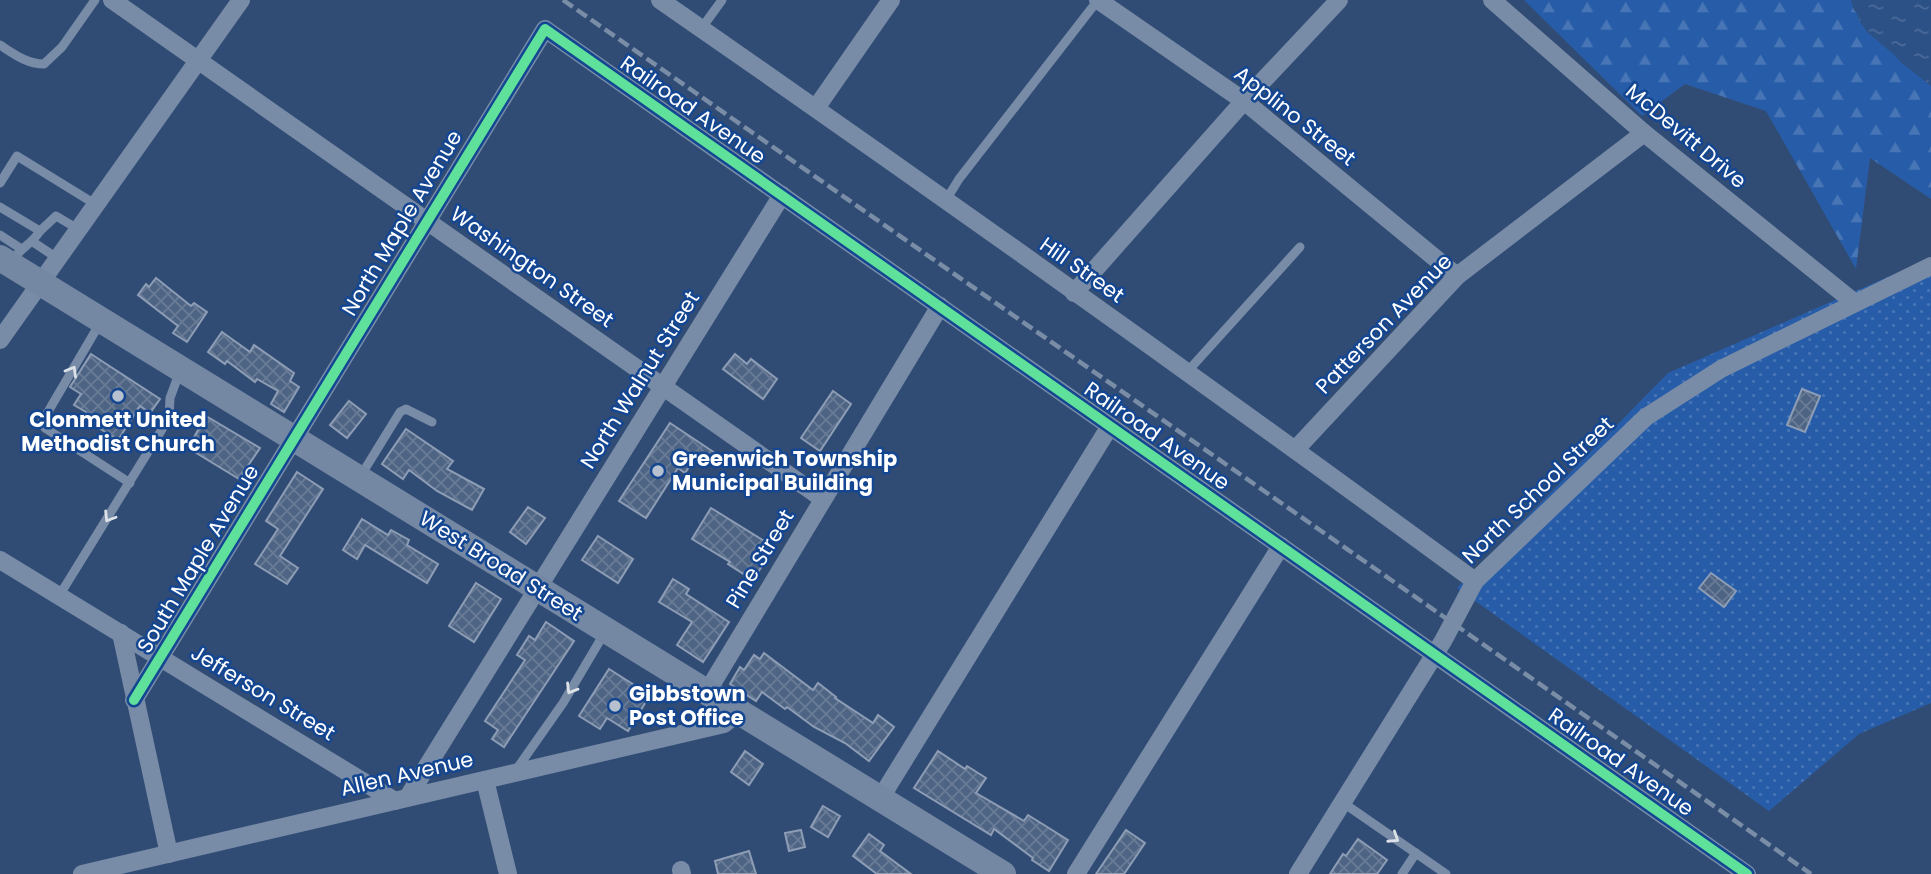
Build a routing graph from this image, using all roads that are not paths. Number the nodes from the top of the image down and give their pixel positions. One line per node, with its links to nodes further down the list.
1 (95, 0): 12 (lane)
2 (112, 0): 13 (street, Washington Street)
3 (242, 0): 13 (street)
4 (660, 0): 11 (street, Hill Street)
5 (722, 0): 11 (lane)
6 (891, 0): 15 (street)
7 (1099, 0): 14 (street, Applino Street); 19 (lane)
8 (1339, 0): 14 (street)
9 (1492, 0): 16 (street, McDevitt Drive)
10 (545, 29): 18 (street, Railroad Avenue); 22 (street, North Maple Avenue)
11 (701, 29): 15 (street, Hill Street)
12 (0, 46)
13 (197, 60): 20 (street); 22 (street, Washington Street)
14 (1244, 101): 31 (street, Applino Street); 33 (street)
15 (816, 108): 19 (street, Hill Street)
16 (1644, 133): 31 (street, Patterson Avenue); 34 (street, McDevitt Drive)
17 (0, 183): 20 (lane)
18 (782, 195): 35 (street, Railroad Avenue); 40 (street, North Walnut Street)
19 (946, 201): 33 (street, Hill Street)
20 (95, 204): 23 (street)
21 (0, 207): 24 (lane)
22 (426, 220): 40 (street, Washington Street); 43 (street, North Maple Avenue)
23 (78, 229): 24 (lane); 29 (street)
24 (40, 231): 26 (lane)
25 (0, 235): 28 (lane)
26 (33, 242): 28 (lane); 29 (lane)
27 (1300, 247): 39 (lane)
28 (10, 256): 32 (main road, West Broad Street)
29 (57, 258): 32 (street)
30 (1931, 265): 34 (street, North School Street)
31 (1457, 276): 44 (street, Patterson Avenue)
32 (40, 283): 36 (main road, West Broad Street); 37 (street)
33 (1074, 293): 39 (street, Hill Street)
34 (1855, 303): 50 (street, North School Street)
35 (940, 306): 42 (street, Railroad Avenue); 47 (street, Pine Street)
36 (101, 321): 38 (main road, West Broad Street); 46 (lane, one-way to 36)
37 (0, 340)
38 (181, 369): 43 (main road, West Broad Street); 46 (lane)
39 (1187, 372): 44 (street, Hill Street)
40 (663, 387): 47 (street, Washington Street); 51 (street, North Walnut Street)
41 (432, 422): 45 (lane)
42 (1110, 426): 48 (street, Railroad Avenue); 63 (street)
43 (293, 439): 45 (main road, West Broad Street); 56 (street, South Maple Avenue)
44 (1296, 449): 50 (street, Hill Street)
45 (359, 479): 51 (main road, West Broad Street)
46 (130, 483): 52 (lane, one-way to 52)
47 (823, 499): 57 (street, Pine Street)
48 (1281, 546): 55 (street, Railroad Avenue); 71 (street)
49 (0, 560): 52 (street, Jefferson Street)
50 (1475, 581): 55 (street, North School Street)
51 (538, 589): 53 (main road, West Broad Street); 62 (street, North Walnut Street)
52 (59, 596): 54 (street, Jefferson Street)
53 (606, 630): 57 (main road, West Broad Street); 60 (lane, one-way to 60)
54 (121, 633): 56 (street, Jefferson Street); 58 (street)
55 (1434, 654): 64 (street, North School Street); 67 (street, Railroad Avenue)
56 (161, 657): 58 (street, South Maple Avenue); 62 (street, Jefferson Street)
57 (707, 692): 59 (main road, West Broad Street)
58 (135, 700): 66 (street)
59 (740, 712): 60 (street, Allen Avenue); 63 (main road, West Broad Street)
60 (514, 773): 61 (street, Allen Avenue)
61 (485, 780): 62 (street, Allen Avenue); 69 (street)
62 (402, 799): 66 (street, Allen Avenue)
63 (880, 799): 70 (main road, West Broad Street)
64 (1342, 802): 65 (lane, one-way to 65); 72 (street, North School Street)
65 (1416, 853): 73 (lane); 74 (lane)
66 (169, 854): 68 (street, Allen Avenue)
67 (1739, 871)
68 (82, 874)
69 (508, 874)
70 (1003, 874)
71 (1076, 874)
72 (1299, 874)
73 (1402, 874)
74 (1446, 874)

